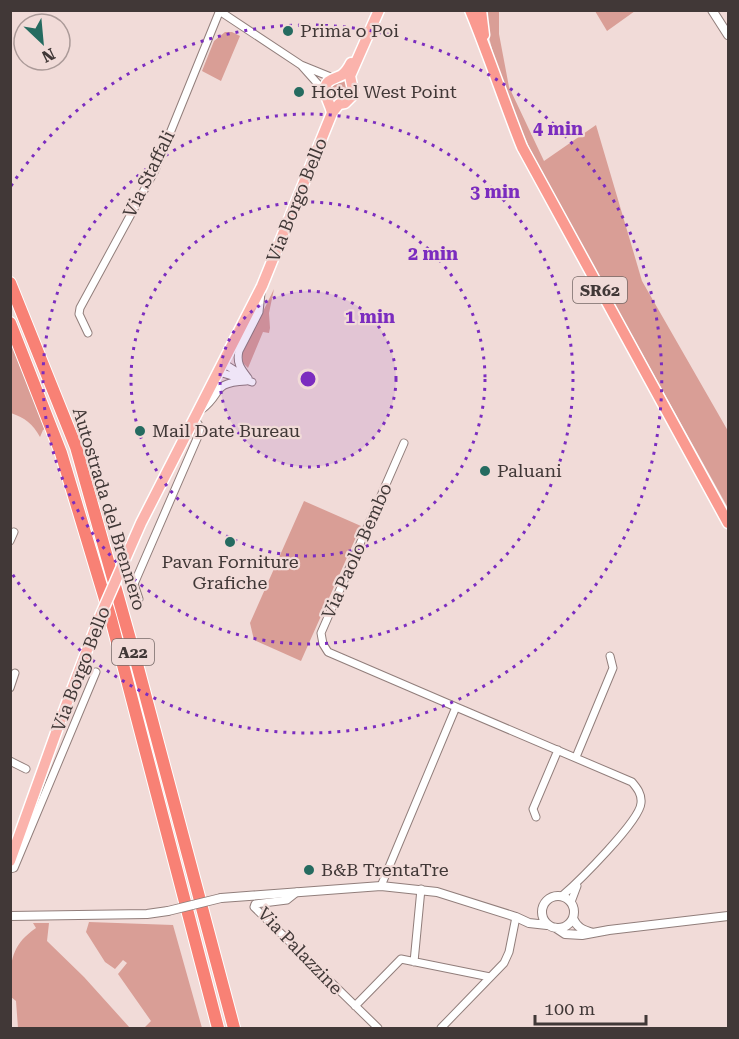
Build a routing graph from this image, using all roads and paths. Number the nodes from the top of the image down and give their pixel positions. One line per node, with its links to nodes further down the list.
1 (374, 10): 10 (main road, Via Borgo Bello)
2 (379, 10): 11 (main road, Via Borgo Bello)
3 (470, 10): 8 (highway, SR62)
4 (481, 10): 8 (highway, SR62)
5 (712, 10): 7 (street)
6 (219, 11): 9 (street, Via Staffali); 16 (street, Via Staffali)
7 (729, 35)
8 (486, 50): 21 (highway, SR62)
9 (301, 65): 10 (street, Via Staffali); 12 (street, Via Staffali)
10 (335, 77): 11 (main road); 12 (main road, Via Borgo Bello)
11 (351, 82): 12 (main road, Via Borgo Bello)
12 (331, 98): 14 (main road, Via Borgo Bello)
13 (10, 284): 55 (highway, Autostrada del Brennero / A22)
14 (261, 286): 17 (main road, Via Borgo Bello); 18 (street, Via Borgo Bello)
15 (10, 324): 54 (highway, Autostrada del Brennero / A22)
16 (88, 333)
17 (221, 368): 18 (street); 19 (main road, Via Borgo Bello)
18 (247, 380): 19 (street, Via Borgo Bello)
19 (195, 415): 24 (street); 35 (main road, Via Borgo Bello, bridge)
20 (404, 443): 29 (street, Via Paolo Bembo)
21 (729, 523)
22 (14, 532): 23 (street)
23 (10, 541)
24 (139, 599)
25 (609, 656): 31 (street)
26 (96, 672): 36 (street, Via Borgo Bello)
27 (15, 674): 28 (street)
28 (10, 688)
29 (456, 707): 30 (street); 38 (street)
30 (558, 750): 31 (street); 34 (street)
31 (576, 757): 37 (street)
32 (10, 761): 33 (street)
33 (26, 769)
34 (536, 817)
35 (10, 861)
36 (10, 869)
37 (577, 883): 41 (street); 42 (street)
38 (381, 886): 39 (street); 40 (street)
39 (421, 889): 46 (street); 51 (street)
40 (297, 892): 44 (street, bridge); 53 (street, Via Palazzine)
41 (562, 896): 42 (street); 43 (street)
42 (571, 902): 47 (street)
43 (541, 913): 46 (street); 48 (street)
44 (10, 916)
45 (729, 916): 50 (street)
46 (516, 917): 48 (street); 52 (street)
47 (573, 918): 49 (street); 50 (street)
48 (547, 925): 49 (street)
49 (556, 928): 50 (street)
50 (593, 933)
51 (414, 962): 52 (street); 53 (street)
52 (490, 977): 57 (street)
53 (355, 1006): 56 (street, Via Palazzine)
54 (218, 1029)
55 (234, 1029)
56 (378, 1029)
57 (441, 1029)

